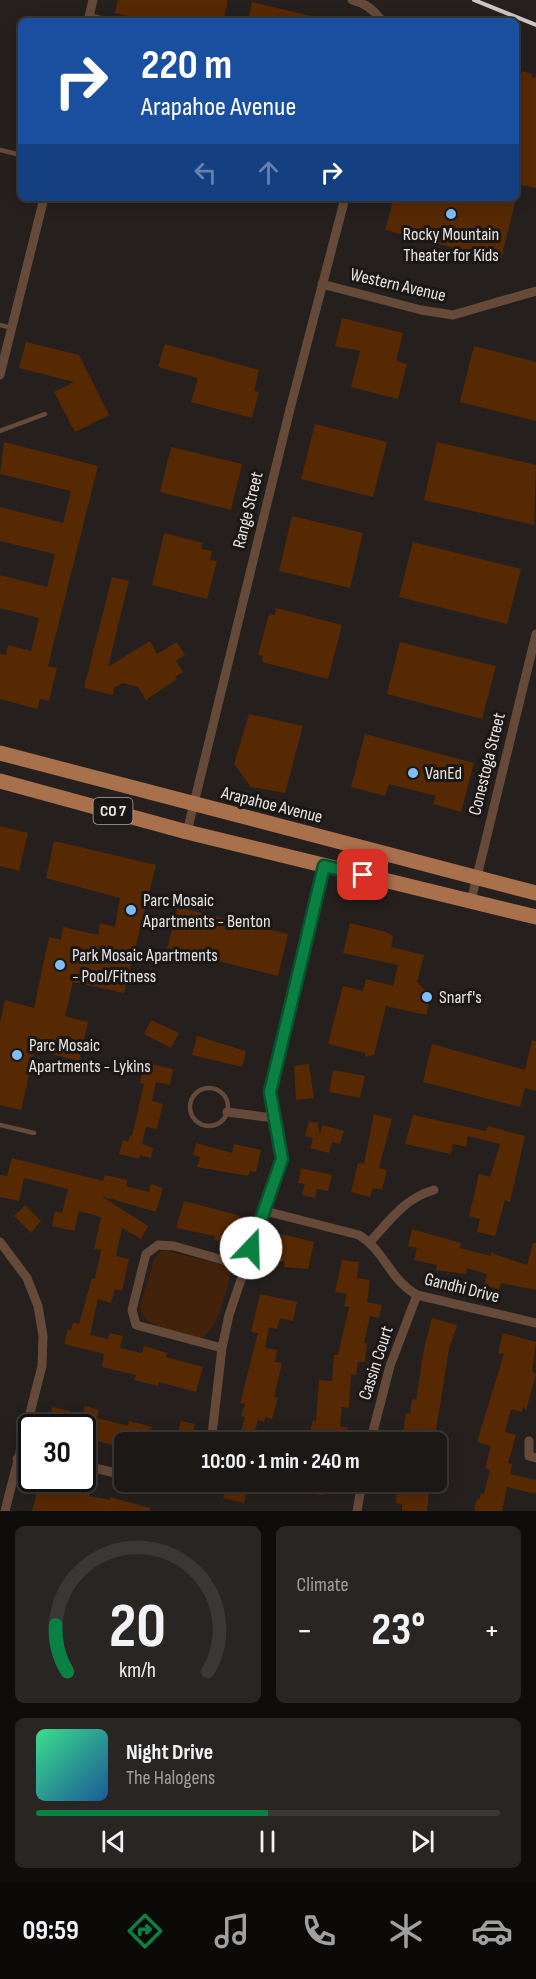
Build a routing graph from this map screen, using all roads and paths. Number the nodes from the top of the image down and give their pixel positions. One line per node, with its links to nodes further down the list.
1 (93, 0): 3 (street)
2 (352, 0): 4 (street)
3 (89, 18)
4 (380, 18)
5 (0, 150): 6 (lane)
6 (18, 154)
7 (43, 201): 12 (street)
8 (344, 201): 9 (street, Range Street)
9 (322, 284): 10 (street, Western Avenue); 19 (street, Range Street)
10 (536, 291)
11 (0, 325): 12 (lane)
12 (12, 328): 13 (street)
13 (0, 375)
14 (45, 414): 15 (lane)
15 (0, 431)
16 (536, 634): 22 (street, Conestoga Street)
17 (0, 753): 19 (main road, Arapahoe Avenue / CO 7)
18 (0, 781): 20 (main road, CO 7)
19 (193, 805): 20 (street, Range Street); 22 (main road, Arapahoe Avenue / CO 7)
20 (187, 832): 21 (main road, CO 7)
21 (324, 866): 24 (main road, CO 7); 27 (street)
22 (477, 878): 23 (main road, Arapahoe Avenue / CO 7); 24 (street, Conestoga Street)
23 (536, 893)
24 (471, 901): 25 (main road, CO 7)
25 (536, 916)
26 (227, 1112): 26 (lane); 27 (street)
27 (273, 1118): 31 (street)
28 (0, 1125): 29 (lane)
29 (34, 1133)
30 (434, 1191): 33 (street)
31 (265, 1211): 33 (street); 34 (street)
32 (0, 1242): 42 (street)
33 (370, 1242): 35 (street, Gandhi Drive)
34 (244, 1266): 37 (street); 37 (street)
35 (417, 1295): 36 (street, Gandhi Drive); 39 (street, Cassin Court)
36 (536, 1323)
37 (222, 1348): 38 (street)
38 (212, 1432)
39 (373, 1432)
40 (529, 1441): 41 (street)
41 (536, 1458)
42 (17, 1459): 46 (street)
43 (96, 1468): 44 (street)
44 (114, 1473)
45 (361, 1492): 47 (street)
46 (5, 1511)
47 (357, 1511)

